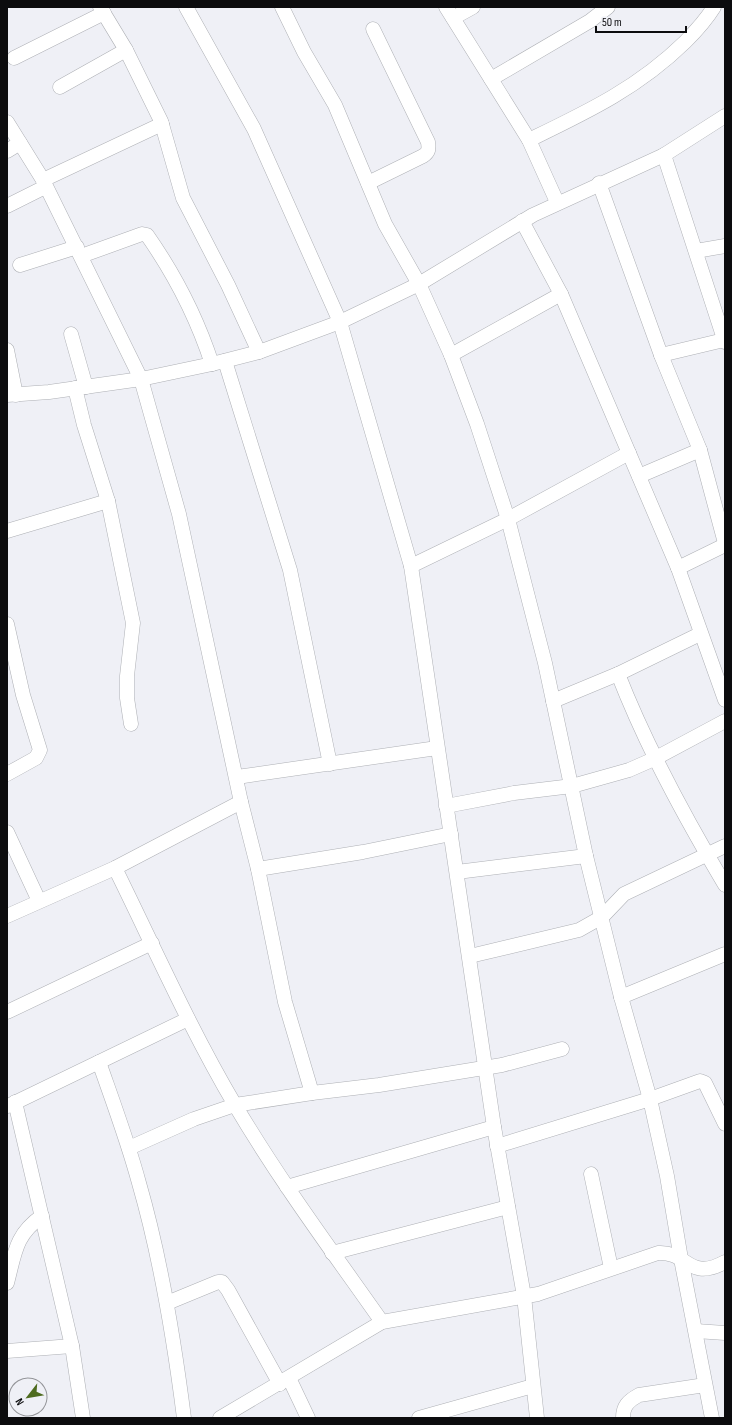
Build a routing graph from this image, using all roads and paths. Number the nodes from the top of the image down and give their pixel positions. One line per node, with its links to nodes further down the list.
1 (186, 7): 32 (street)
2 (282, 7): 21 (street)
3 (473, 7): 7 (street)
4 (608, 7): 11 (street)
5 (714, 7): 16 (street)
6 (102, 10): 9 (street); 10 (street)
7 (450, 12): 11 (street)
8 (373, 29): 21 (street)
9 (126, 50): 12 (street); 15 (street)
10 (14, 58)
11 (491, 79): 16 (street)
12 (60, 87)
13 (725, 116): 19 (street)
14 (7, 122): 17 (street)
15 (162, 124): 20 (street); 36 (street)
16 (529, 140): 23 (street)
17 (20, 143): 18 (street); 20 (street)
18 (7, 151)
19 (664, 155): 22 (street); 27 (street)
20 (44, 183): 24 (street); 28 (street)
21 (368, 183): 30 (street)
22 (598, 183): 23 (street); 38 (street)
23 (557, 202): 25 (street)
24 (7, 206)
25 (522, 221): 30 (street); 31 (street)
26 (725, 246): 27 (street)
27 (696, 251): 34 (street)
28 (79, 252): 29 (street); 39 (street); 40 (street)
29 (20, 265)
30 (419, 284): 32 (street); 37 (street)
31 (561, 294): 37 (street); 44 (street)
32 (340, 322): 36 (street); 50 (street)
33 (71, 334): 41 (street)
34 (725, 341): 38 (street)
35 (7, 350): 42 (street)
36 (259, 352): 39 (street)
37 (451, 355): 47 (street)
38 (661, 355): 43 (street)
39 (218, 363): 40 (street); 61 (street)
40 (141, 379): 41 (street); 63 (street)
41 (80, 388): 42 (street); 46 (street)
42 (12, 395)
43 (700, 450): 45 (street); 49 (street)
44 (629, 452): 45 (street); 47 (street)
45 (639, 476): 51 (street)
46 (108, 501): 48 (street); 58 (street)
47 (508, 519): 50 (street); 56 (street)
48 (7, 531)
49 (725, 544): 51 (street)
50 (411, 566): 59 (street)
51 (678, 568): 53 (street)
52 (7, 624): 62 (street)
53 (700, 634): 54 (street); 55 (street)
54 (618, 674): 56 (street); 60 (street)
55 (725, 700)
56 (553, 701): 64 (street)
57 (725, 721): 60 (street)
58 (131, 724)
59 (437, 748): 61 (street); 66 (street)
60 (654, 759): 64 (street); 70 (street)
61 (330, 764): 63 (street)
62 (7, 774)
63 (237, 778): 65 (street)
64 (572, 786): 66 (street); 71 (street)
65 (241, 802): 72 (street); 73 (street)
66 (446, 806): 68 (street)
67 (7, 832): 76 (street)
68 (451, 834): 73 (street); 74 (street)
69 (725, 846): 70 (street)
70 (707, 855): 75 (street); 78 (street)
71 (586, 856): 74 (street); 78 (street)
72 (115, 868): 76 (street); 79 (street)
73 (258, 869): 88 (street)
74 (457, 872): 81 (street)
75 (725, 885)
76 (40, 901): 77 (street)
77 (7, 916)
78 (602, 917): 81 (street); 82 (street)
79 (152, 943): 83 (street); 84 (street)
80 (725, 954): 82 (street)
81 (470, 956): 87 (street)
82 (622, 997): 89 (street)
83 (7, 1012)
84 (188, 1019): 86 (street); 91 (street)
85 (562, 1049): 87 (street)
86 (99, 1062): 90 (street); 95 (street)
87 (485, 1067): 88 (street); 93 (street)
88 (312, 1093): 91 (street)
89 (650, 1099): 92 (street); 94 (street); 101 (street)
90 (11, 1104): 99 (street)
91 (235, 1105): 95 (street); 97 (street)
92 (725, 1124)
93 (494, 1128): 94 (street); 97 (street)
94 (497, 1146): 98 (street)
95 (129, 1148): 106 (street)
96 (591, 1174): 103 (street)
97 (287, 1187): 100 (street)
98 (508, 1207): 100 (street); 105 (street)
99 (42, 1216): 104 (street); 110 (street)
100 (332, 1253): 107 (street)
101 (681, 1259): 102 (street); 103 (street); 108 (street)
102 (725, 1262)
103 (612, 1268): 105 (street)
104 (7, 1283)
105 (524, 1296): 107 (street); 114 (street)
106 (167, 1303): 112 (street); 116 (street)
107 (382, 1322): 112 (street)
108 (696, 1331): 109 (street); 113 (street)
109 (725, 1333)
110 (72, 1346): 111 (street); 115 (street)
111 (7, 1351)
112 (284, 1381): 117 (street); 118 (street)
113 (705, 1385): 121 (street); 122 (street)
114 (533, 1386): 119 (street); 120 (street)
115 (83, 1418)
116 (184, 1418)
117 (220, 1418)
118 (308, 1418)
119 (419, 1418)
120 (537, 1418)
121 (623, 1418)
122 (712, 1418)

